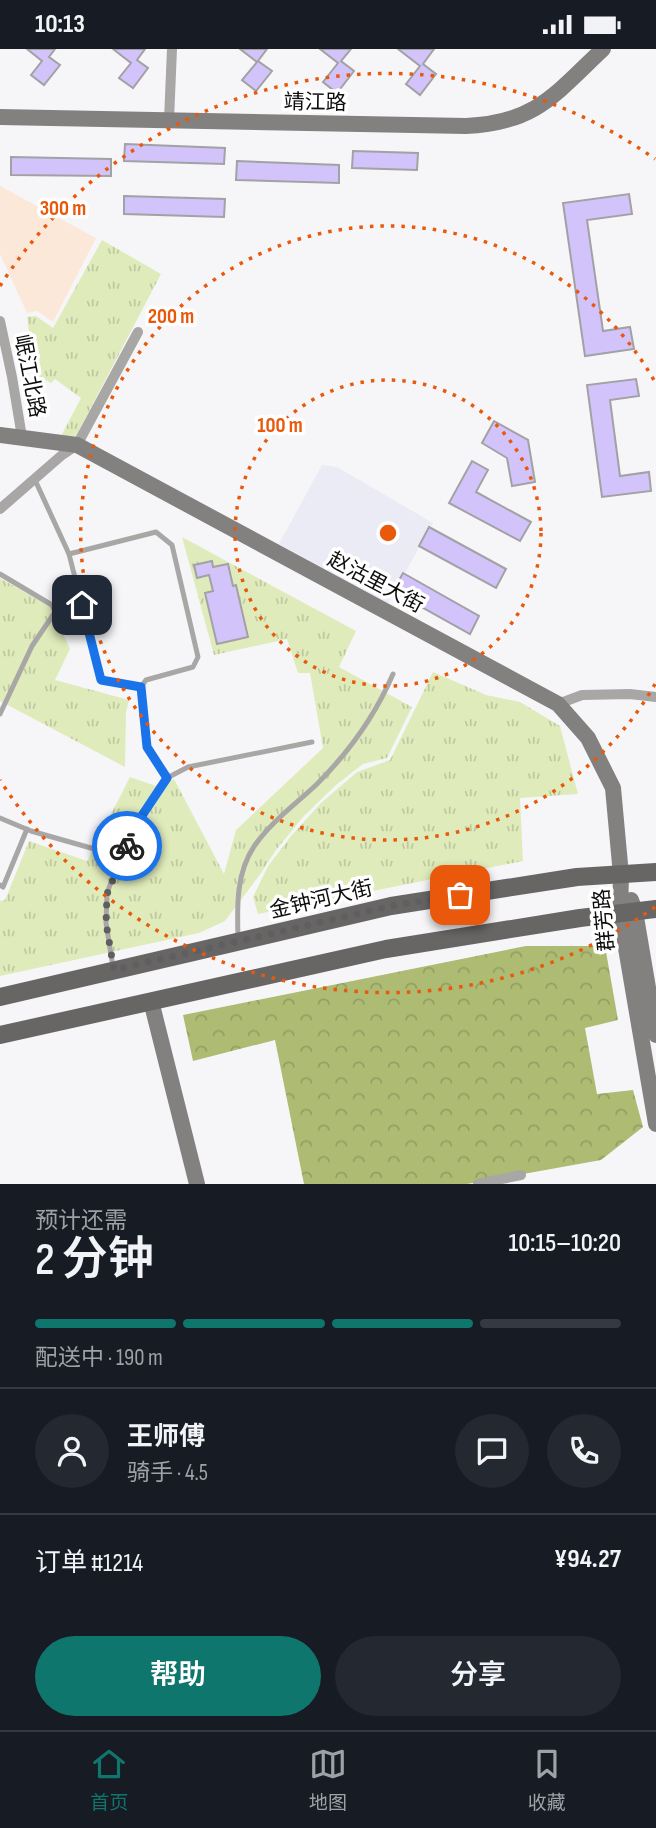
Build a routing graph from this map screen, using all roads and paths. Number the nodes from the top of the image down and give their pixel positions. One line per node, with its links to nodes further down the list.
1 (172, 49): 5 (street)
2 (589, 49): 5 (street, 靖江路)
3 (603, 49): 5 (street, 靖江路)
4 (0, 106): 5 (street, 靖江路)
5 (169, 115): 6 (street, 靖江路)
6 (0, 117)
7 (0, 321): 10 (street, 岷江北路)
8 (138, 332): 11 (street)
9 (0, 435): 10 (street, 赵沽里大街)
10 (22, 437): 11 (street, 赵沽里大街)
11 (77, 445): 12 (street); 19 (street, 赵沽里大街)
12 (35, 479): 13 (street); 14 (lane)
13 (0, 509)
14 (69, 554): 17 (lane); 17 (lane)
15 (0, 574): 20 (lane)
16 (393, 674): 31 (lane)
17 (141, 687): 22 (lane)
18 (656, 697): 19 (street)
19 (558, 704): 27 (street, 赵沽里大街)
20 (0, 714)
21 (312, 742): 22 (lane)
22 (167, 778): 25 (lane)
23 (0, 818): 24 (lane)
24 (27, 829): 25 (lane); 28 (lane)
25 (117, 866): 32 (lane)
26 (656, 872): 27 (main road, 金钟河大街)
27 (621, 875): 30 (street, 群芳路); 31 (main road, 金钟河大街)
28 (0, 885)
29 (656, 909): 30 (main road)
30 (627, 912): 34 (main road); 36 (street, 群芳路); 37 (street, 群芳路)
31 (238, 941): 32 (main road, 金钟河大街)
32 (114, 970): 33 (main road, 金钟河大街)
33 (0, 997)
34 (151, 1001): 35 (main road); 39 (street)
35 (0, 1035)
36 (656, 1035)
37 (656, 1124)
38 (521, 1175): 40 (street)
39 (197, 1184)
40 (478, 1184)

